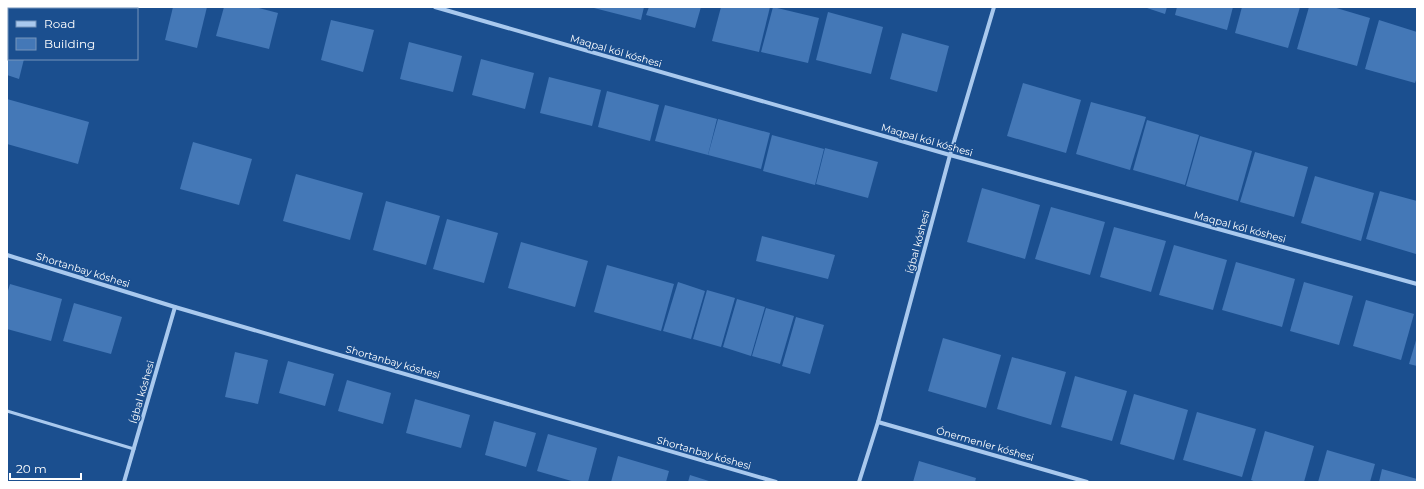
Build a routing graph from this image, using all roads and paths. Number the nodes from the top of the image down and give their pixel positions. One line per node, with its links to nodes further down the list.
1 (435, 7): 3 (street, Maqpal kól kóshesi)
2 (994, 7): 3 (street, Íǵbal kóshesi)
3 (950, 155): 5 (street, Maqpal kól kóshesi); 8 (street, Íǵbal kóshesi)
4 (7, 255): 6 (street, Shortanbay kóshesi)
5 (1417, 284)
6 (174, 307): 9 (street, Íǵbal kóshesi); 11 (street, Shortanbay kóshesi)
7 (7, 411): 9 (lane)
8 (878, 422): 12 (street, Íǵbal kóshesi); 13 (street, Ónermenler kóshesi)
9 (134, 449): 10 (street, Íǵbal kóshesi)
10 (124, 482)
11 (776, 482)
12 (858, 482)
13 (1087, 482)

